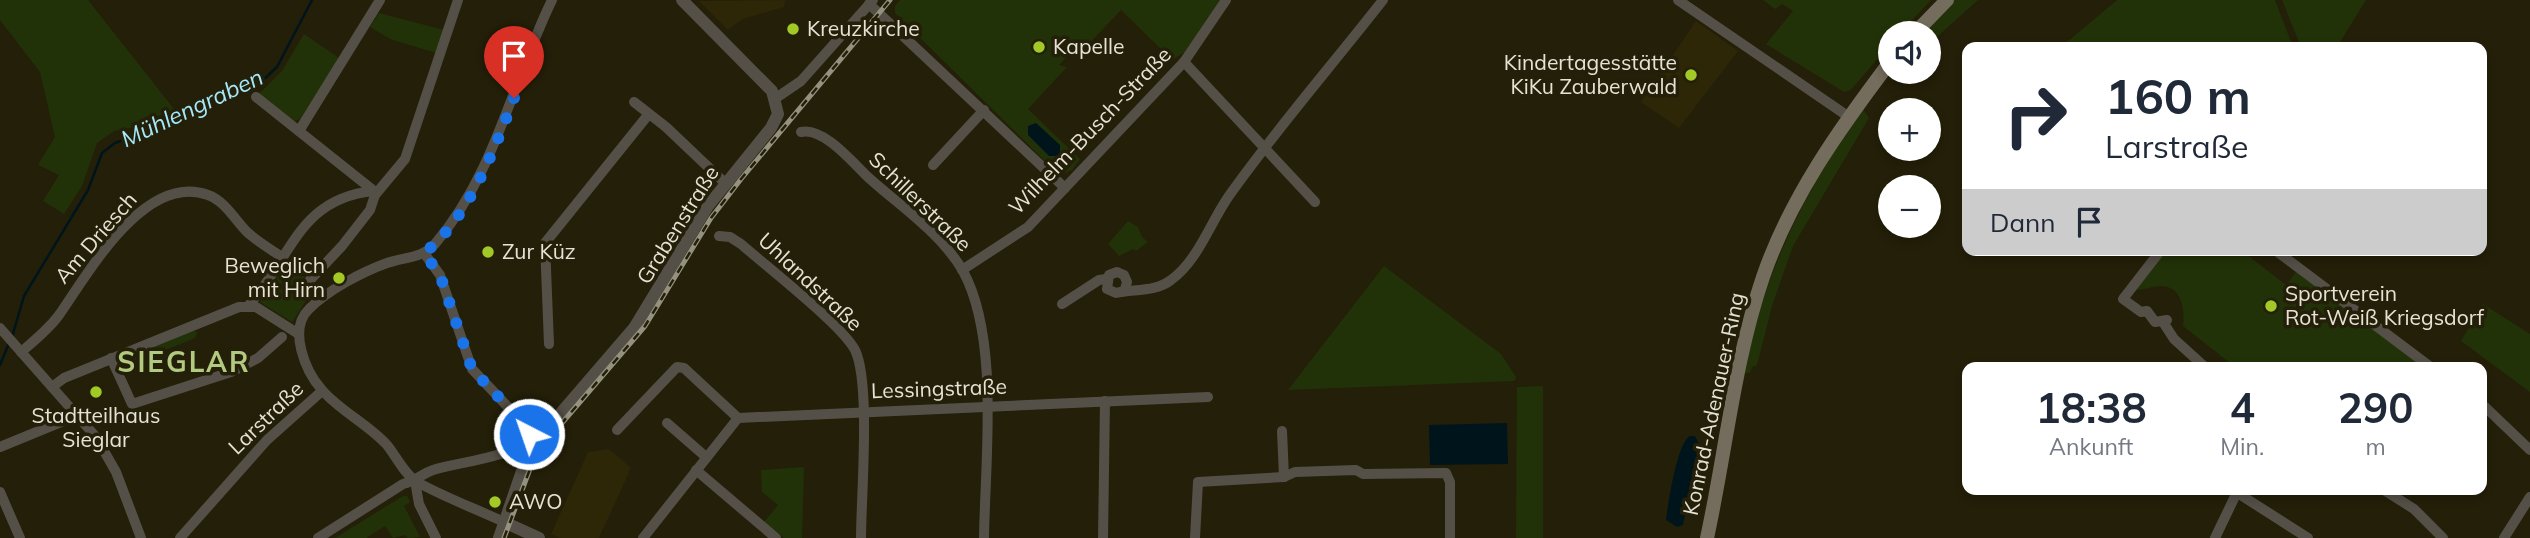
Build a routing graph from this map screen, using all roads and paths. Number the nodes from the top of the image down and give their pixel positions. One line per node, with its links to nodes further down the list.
1 (380, 0): 20 (street)
2 (446, 0): 9 (street)
3 (552, 0): 29 (street)
4 (682, 0): 15 (street)
5 (1226, 0): 12 (street, Wilhelm-Busch-Straße)
6 (1382, 0): 22 (street)
7 (1678, 0): 19 (street)
8 (1947, 0): 11 (main road)
9 (458, 1): 26 (street)
10 (871, 2): 15 (street); 17 (street)
11 (1927, 21)
12 (1184, 62): 22 (street); 25 (street, Wilhelm-Busch-Straße)
13 (1878, 78): 19 (main road, Konrad-Adenauer-Ring)
14 (256, 97): 20 (street)
15 (776, 98): 24 (street, Grabenstraße)
16 (634, 102): 18 (street)
17 (984, 110): 23 (street); 25 (street)
18 (648, 115): 24 (street); 40 (street)
19 (1849, 117): 82 (main road, Konrad-Adenauer-Ring)
20 (299, 131): 26 (street)
21 (801, 132): 33 (street, Schillerstraße)
22 (1265, 151): 27 (street); 35 (street)
23 (933, 165)
24 (725, 183): 67 (street, Grabenstraße)
25 (1065, 188): 33 (street, Wilhelm-Busch-Straße)
26 (375, 193): 32 (street); 34 (street)
27 (1315, 202)
28 (719, 236): 50 (street, Uhlandstraße)
29 (424, 253): 37 (street); 61 (street)
30 (2156, 256): 42 (street)
31 (2283, 256): 43 (street)
32 (282, 257): 36 (street); 39 (street, Am Driesch)
33 (962, 270): 48 (street, Schillerstraße)
34 (310, 280)
35 (1062, 304)
36 (248, 305): 37 (street); 41 (street)
37 (298, 332): 45 (street, Larstraße)
38 (282, 337): 41 (street)
39 (8, 339): 44 (street)
40 (550, 344)
41 (111, 358): 44 (street)
42 (2199, 362)
43 (2424, 362)
44 (52, 387): 51 (street)
45 (322, 391): 61 (street); 70 (street, Larstraße)
46 (1208, 397): 47 (street, Lessingstraße)
47 (1105, 401): 48 (street, Lessingstraße); 79 (street)
48 (986, 407): 50 (street, Lessingstraße); 78 (street, Schillerstraße)
49 (2487, 409): 57 (street)
50 (863, 411): 52 (street, Lessingstraße); 77 (street, Uhlandstraße)
51 (78, 415): 56 (street); 69 (street)
52 (738, 418): 54 (street); 58 (street)
53 (667, 423): 58 (street)
54 (617, 430)
55 (1282, 431): 60 (street)
56 (0, 447)
57 (2530, 450)
58 (706, 457): 59 (street)
59 (696, 470): 75 (street); 76 (street)
60 (1284, 477): 80 (street); 81 (street)
61 (415, 481): 67 (street); 71 (street); 72 (street)
62 (0, 492): 68 (street)
63 (2235, 495): 83 (street)
64 (2243, 495): 84 (street)
65 (2392, 495): 85 (street)
66 (2530, 497): 86 (street)
67 (504, 522): 73 (street, Grabenstraße); 74 (street)
68 (20, 538)
69 (141, 538)
70 (180, 538)
71 (318, 538)
72 (436, 538)
73 (499, 538)
74 (539, 538)
75 (643, 538)
76 (776, 538)
77 (861, 538)
78 (984, 538)
79 (1103, 538)
80 (1195, 538)
81 (1450, 538)
82 (1707, 538)
83 (2215, 538)
84 (2308, 538)
85 (2443, 538)
86 (2504, 538)

